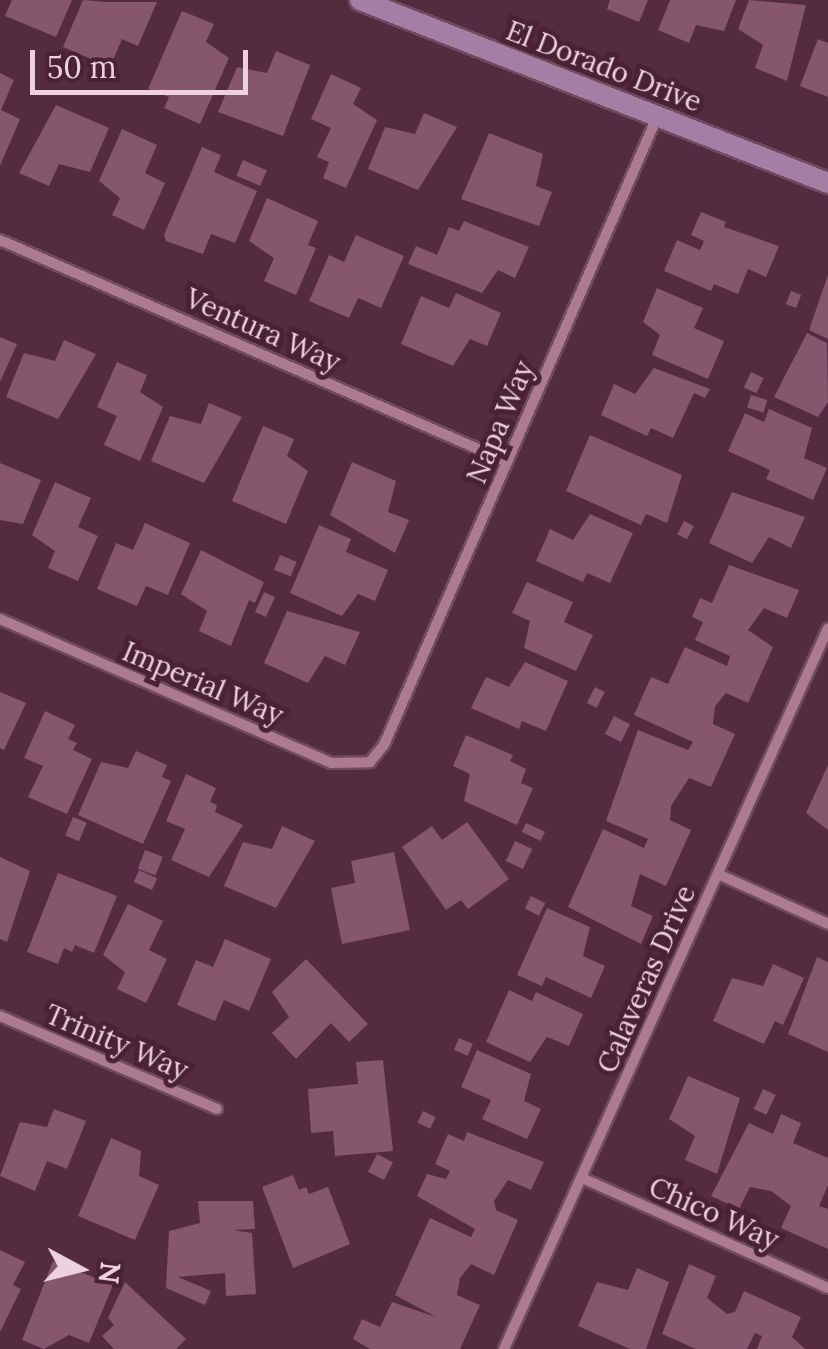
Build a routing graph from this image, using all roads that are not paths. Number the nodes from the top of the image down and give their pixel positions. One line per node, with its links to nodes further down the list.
1 (360, 0): 2 (street, El Dorado Drive)
2 (658, 116): 3 (street, El Dorado Drive); 5 (street, Napa Way)
3 (828, 182)
4 (0, 240): 5 (street, Ventura Way)
5 (508, 462): 8 (street, Napa Way)
6 (0, 619): 8 (street, Imperial Way)
7 (828, 628): 9 (street, Calaveras Drive)
8 (384, 745)
9 (718, 874): 10 (street); 13 (street, Calaveras Drive)
10 (828, 924)
11 (0, 1016): 12 (street, Trinity Way)
12 (217, 1109)
13 (582, 1178): 14 (street, Chico Way); 15 (street, Calaveras Drive)
14 (828, 1288)
15 (504, 1349)

